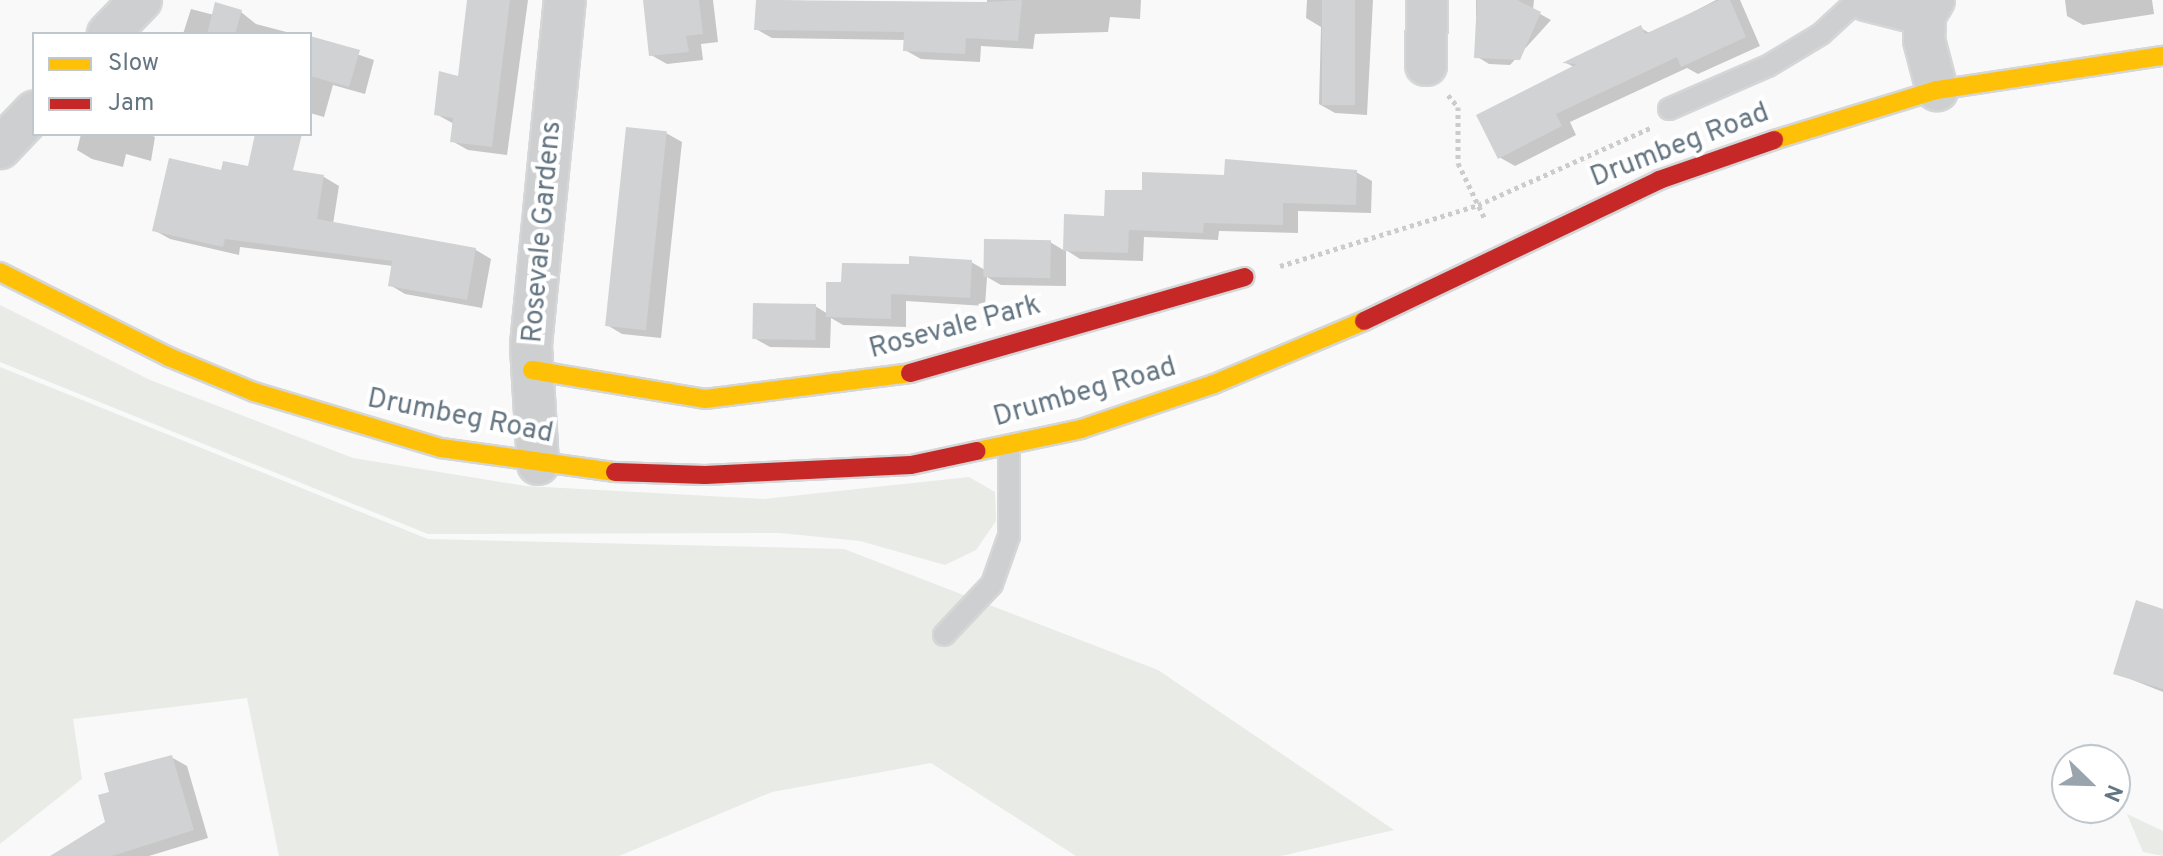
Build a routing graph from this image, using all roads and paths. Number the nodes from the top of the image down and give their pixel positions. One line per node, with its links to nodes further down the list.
1 (141, 0): 7 (street)
2 (565, 0): 17 (street, Rosevale Gardens)
3 (1427, 0): 9 (street)
4 (1858, 0): 11 (lane)
5 (1866, 0): 6 (street)
6 (1929, 8): 10 (street)
7 (110, 32)
8 (2163, 56): 10 (street, Drumbeg Road)
9 (1426, 65): 14 (path)
10 (1937, 90): 18 (street, Drumbeg Road)
11 (1669, 109): 14 (path)
12 (32, 114): 13 (street)
13 (0, 148)
14 (1478, 205): 16 (path)
15 (0, 272): 19 (street, Drumbeg Road)
16 (1245, 277): 17 (street, Rosevale Park)
17 (532, 370): 19 (street, Rosevale Gardens)
18 (1009, 447): 19 (street, Drumbeg Road); 20 (lane)
19 (538, 464)
20 (944, 635)

